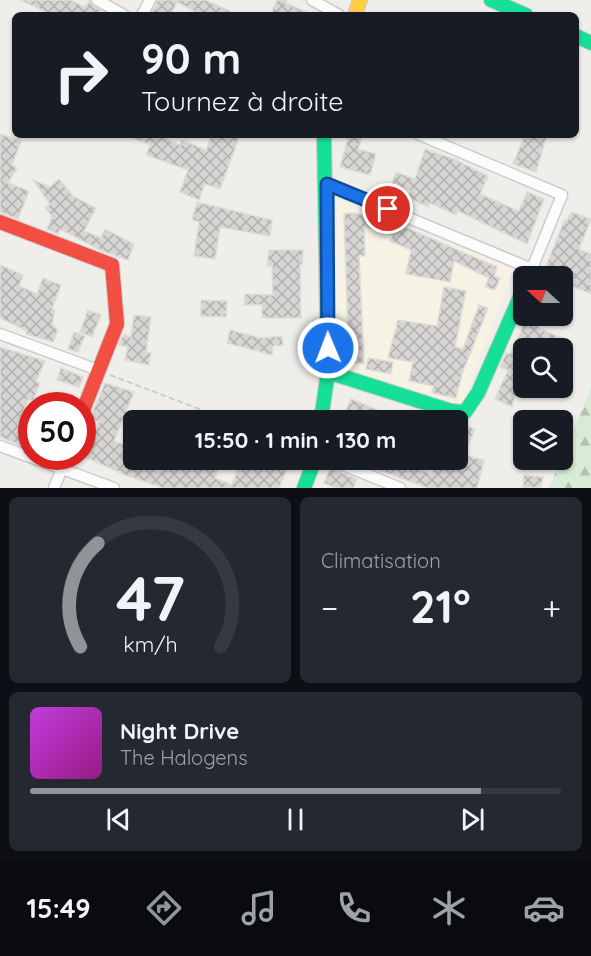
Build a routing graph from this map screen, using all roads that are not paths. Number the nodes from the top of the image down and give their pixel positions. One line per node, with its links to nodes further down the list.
1 (96, 0): 4 (street)
2 (312, 0): 5 (street)
3 (491, 0): 6 (street)
4 (118, 12)
5 (334, 12)
6 (519, 12)
7 (324, 138): 9 (street)
8 (427, 138): 12 (street)
9 (327, 184): 11 (street); 16 (street)
10 (0, 222): 15 (street)
11 (514, 266)
12 (533, 266)
13 (513, 313): 16 (street)
14 (0, 334): 15 (street)
15 (98, 370): 17 (street)
16 (328, 372): 18 (street)
17 (90, 392)
18 (322, 410)
19 (0, 446): 20 (street)
20 (18, 452)
21 (62, 470): 25 (street)
22 (68, 470): 26 (street)
23 (311, 470): 27 (street)
24 (355, 470): 28 (street)
25 (54, 488)
26 (114, 488)
27 (304, 488)
28 (400, 488)

